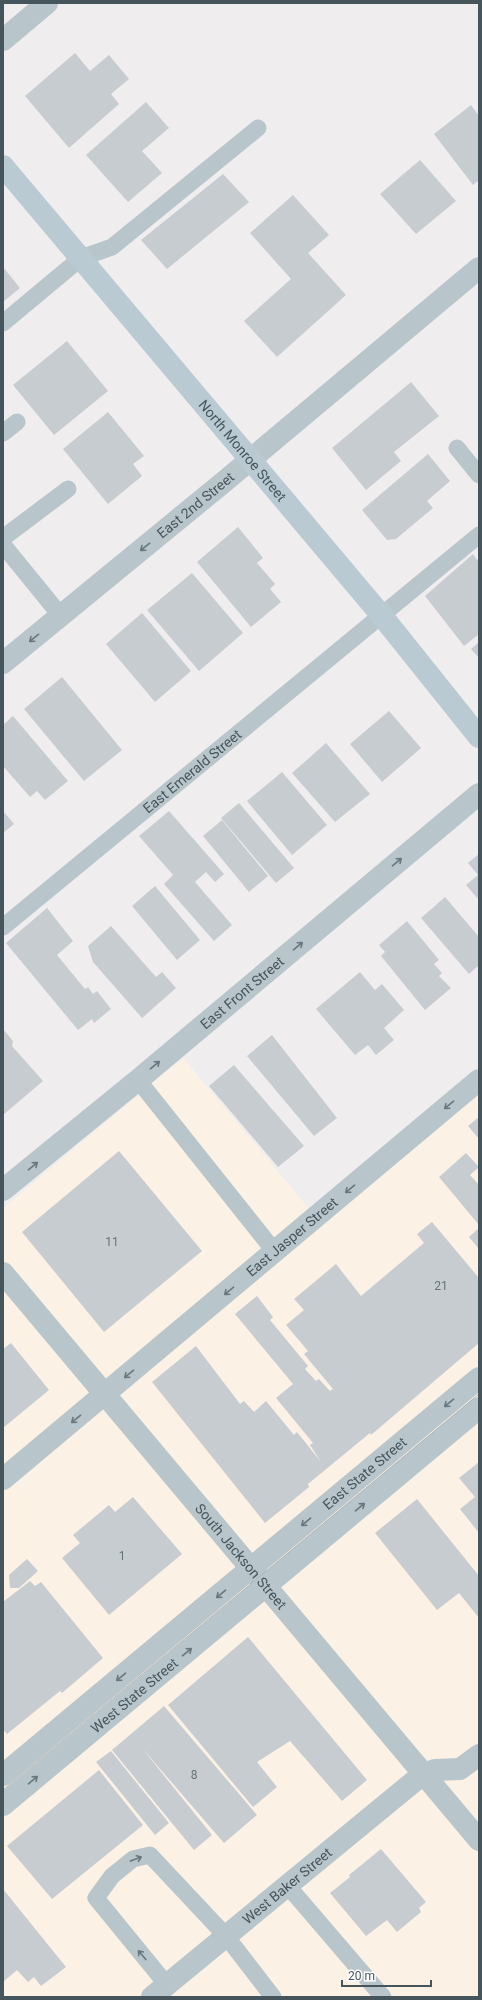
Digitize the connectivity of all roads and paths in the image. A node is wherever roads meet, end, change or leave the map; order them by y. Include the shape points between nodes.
1 (47, 3) edge
2 (3, 40) edge
3 (258, 128) dead end
4 (3, 166) edge
5 (81, 258) junction
6 (479, 268) edge
7 (3, 323) edge
8 (17, 422) dead end
9 (3, 433) edge
10 (457, 448) dead end
11 (251, 459) junction
12 (479, 475) edge
13 (68, 488) dead end
14 (479, 534) edge
15 (3, 538) edge
16 (3, 545) edge
17 (61, 616) junction
18 (382, 616) junction
19 (3, 663) edge
20 (479, 737) edge
21 (479, 794) edge
22 (3, 927) edge
23 (138, 1080) junction
24 (479, 1080) edge
25 (3, 1190) edge
26 (275, 1252) junction
27 (3, 1273) edge
28 (479, 1378) edge
29 (106, 1394) junction
30 (479, 1408) edge
31 (3, 1479) edge
32 (251, 1569) junction
33 (266, 1586) junction
34 (479, 1755) edge
35 (423, 1774) junction
36 (3, 1775) edge
37 (3, 1805) edge
38 (479, 1840) edge
39 (287, 1885) junction
40 (226, 1936) junction
41 (159, 1991) edge
42 (273, 1997) edge
43 (383, 1997) edge

1 - 2 street
3 - 5 lane via 112,247
4 - 5 main road, North Monroe Street
5 - 7 lane
5 - 11 main road, North Monroe Street
6 - 11 street, East 2nd Street
8 - 9 lane
10 - 12 lane
11 -> 17 street, East 2nd Street
11 - 18 main road, North Monroe Street
13 - 15 lane
14 - 18 lane, East Emerald Street
16 - 17 lane
17 -> 19 street, East 2nd Street
18 - 20 main road, North Monroe Street
18 - 22 lane, East Emerald Street
23 -> 21 street, East Front Street
25 -> 23 street, East Front Street
23 - 26 lane
24 -> 26 street, East Jasper Street
26 -> 29 street, East Jasper Street
27 - 29 street, South Jackson Street
28 -> 32 street, East State Street
29 -> 31 street, East Jasper Street
29 - 32 street, South Jackson Street
33 -> 30 street, East State Street
32 - 33 street, South Jackson Street
32 -> 36 street, West State Street
33 - 35 street, South Jackson Street
37 -> 33 street, West State Street
34 - 35 street via 460,1769 435,1770
35 - 38 street, South Jackson Street
35 - 39 street, West Baker Street
39 - 40 street, West Baker Street
39 - 43 lane
40 - 41 street, West Baker Street
41 -> 40 lane via 96,1898 112,1876 133,1859 150,1855
40 - 42 lane

